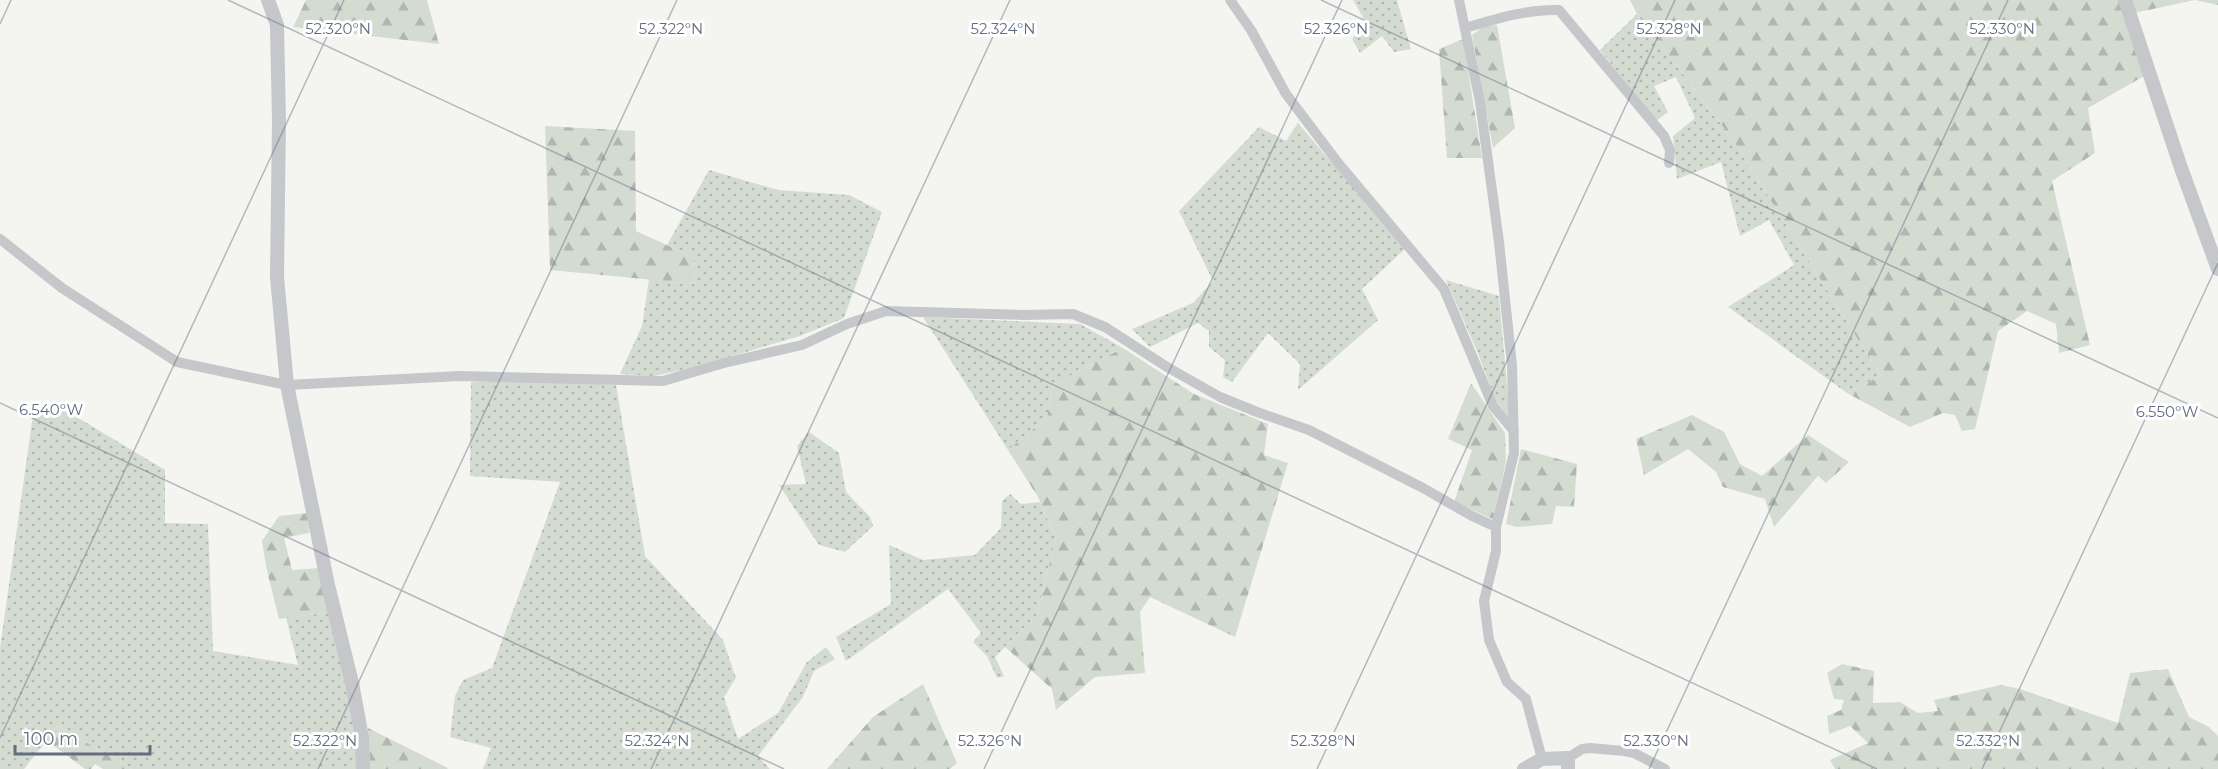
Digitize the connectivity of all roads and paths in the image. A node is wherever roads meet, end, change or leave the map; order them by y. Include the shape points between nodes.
1 (268, 0) edge
2 (1230, 0) edge
3 (1459, 0) edge
4 (2125, 0) edge
5 (1465, 28) junction
6 (1669, 163) dead end
7 (0, 239) edge
8 (2218, 269) edge
9 (287, 385) junction
10 (1514, 431) junction
11 (1496, 527) junction
12 (1542, 759) junction
13 (1568, 764) edge
14 (363, 769) edge
15 (1524, 769) edge
16 (1665, 769) edge

1 - 9 street via 277,25 277,277
2 - 10 street via 1286,94 1444,289 1493,406
3 - 5 street
4 - 8 street
5 - 6 street via 1541,9 1559,10 1664,136 1670,150
5 - 10 street via 1480,102 1499,242 1512,365
7 - 9 street via 62,288 177,362
9 - 11 street via 460,376 663,381 802,345 886,311 1073,314 1105,327 1220,397 1309,430
9 - 14 street via 352,683 362,737
10 - 11 street via 1514,453
11 - 12 street via 1496,551 1484,601 1489,640 1507,682 1526,699
12 - 13 street
12 - 15 street
13 - 16 street via 1582,749 1590,748 1634,753

